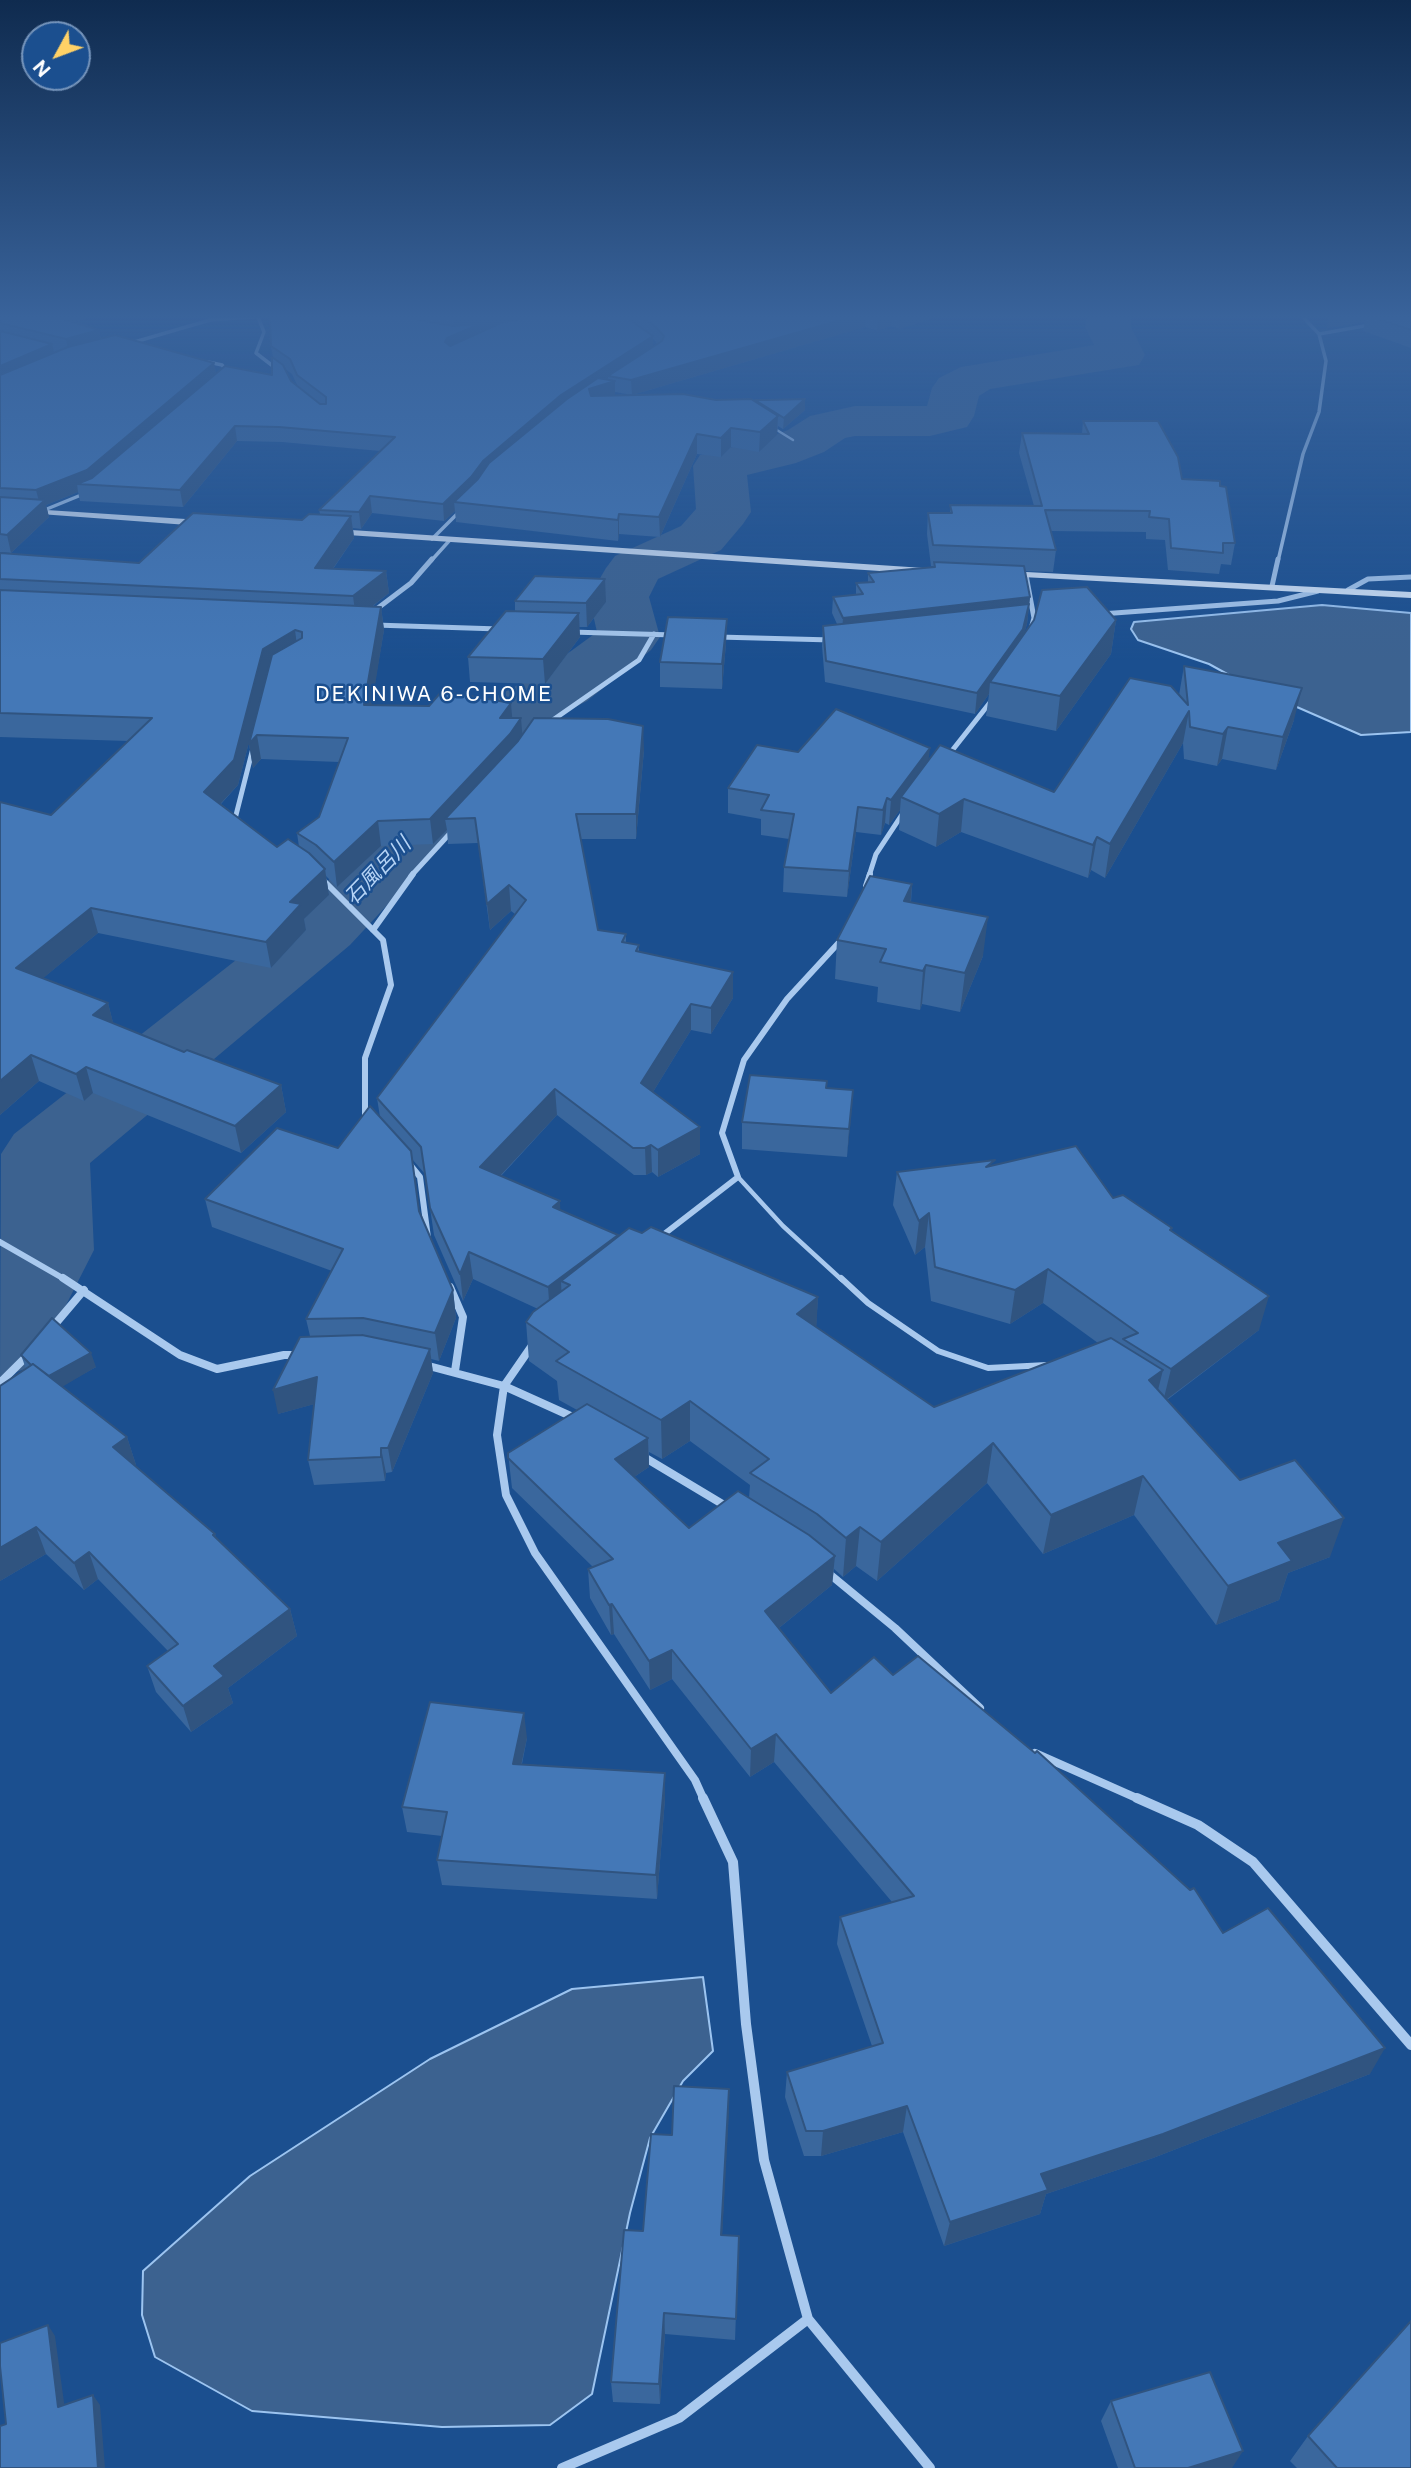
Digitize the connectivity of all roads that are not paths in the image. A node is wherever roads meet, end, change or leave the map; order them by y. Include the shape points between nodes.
1 (779, 431) edge
2 (1312, 431) edge
3 (793, 440) dead end
4 (93, 491) edge
5 (468, 505) edge
6 (0, 509) edge
7 (42, 512) junction
8 (209, 523) edge
9 (320, 531) edge
10 (432, 539) junction
11 (449, 541) junction
12 (935, 571) edge
13 (1000, 574) edge
14 (1026, 575) junction
15 (1411, 577) edge
16 (1272, 586) junction
17 (1325, 589) junction
18 (1348, 590) junction
19 (1411, 595) edge
20 (1088, 615) edge
21 (368, 616) edge
22 (1034, 618) junction
23 (1048, 618) edge
24 (1021, 620) edge
25 (371, 625) edge
26 (505, 629) edge
27 (558, 631) edge
28 (654, 634) junction
29 (680, 635) edge
30 (706, 636) edge
31 (837, 640) edge
32 (1028, 640) edge
33 (999, 690) edge
34 (547, 724) edge
35 (255, 740) edge
36 (945, 759) edge
37 (905, 810) edge
38 (461, 821) edge
39 (246, 826) edge
40 (319, 876) edge
41 (865, 890) edge
42 (373, 930) junction
43 (846, 934) edge
44 (374, 1125) edge
45 (402, 1156) edge
46 (738, 1177) junction
47 (0, 1242) edge
48 (653, 1243) edge
49 (433, 1248) edge
50 (448, 1282) edge
51 (84, 1290) junction
52 (540, 1335) edge
53 (40, 1341) edge
54 (31, 1352) edge
55 (312, 1355) edge
56 (418, 1363) edge
57 (1052, 1365) edge
58 (456, 1371) junction
59 (0, 1383) edge
60 (504, 1386) junction
61 (579, 1420) edge
62 (634, 1451) edge
63 (734, 1511) edge
64 (821, 1568) edge
65 (992, 1719) edge
66 (1021, 1747) edge
67 (1411, 2045) edge
68 (808, 2319) junction
69 (562, 2468) edge
70 (930, 2468) edge

1 - 3 lane
2 - 16 street
4 - 7 street
5 - 10 street
6 - 7 street
7 - 8 street
9 - 10 street
10 - 11 street
11 - 12 street
11 - 21 street via 411,583
13 - 14 street
14 - 16 street
14 - 22 street
15 - 18 street via 1368,579
16 - 17 street
17 - 18 street
17 - 20 street via 1278,601
18 - 19 street
22 - 23 street
22 - 24 street
22 - 32 street
25 - 26 street
27 - 28 street
28 - 29 street
28 - 34 street via 639,660
30 - 31 street
33 - 36 street
35 - 39 street via 235,819
37 - 41 street via 876,854
38 - 42 street via 407,880
40 - 42 street
42 - 44 street via 383,940 391,985 365,1058 365,1115
43 - 46 street via 787,999 744,1060 722,1133
45 - 49 street via 421,1177
46 - 48 street
46 - 57 lane via 783,1226 868,1303 938,1351 988,1368
47 - 51 street
50 - 58 street via 463,1317
51 - 53 street
51 - 55 street via 180,1355 217,1369 284,1355
52 - 60 street
54 - 59 street
56 - 58 street
58 - 60 street
60 - 61 street
60 - 68 street via 497,1435 506,1495 535,1553 695,1780 733,1862 764,2160
62 - 63 street
64 - 65 street via 895,1628
66 - 67 street via 1198,1825 1252,1862
68 - 69 street via 679,2418
68 - 70 street

